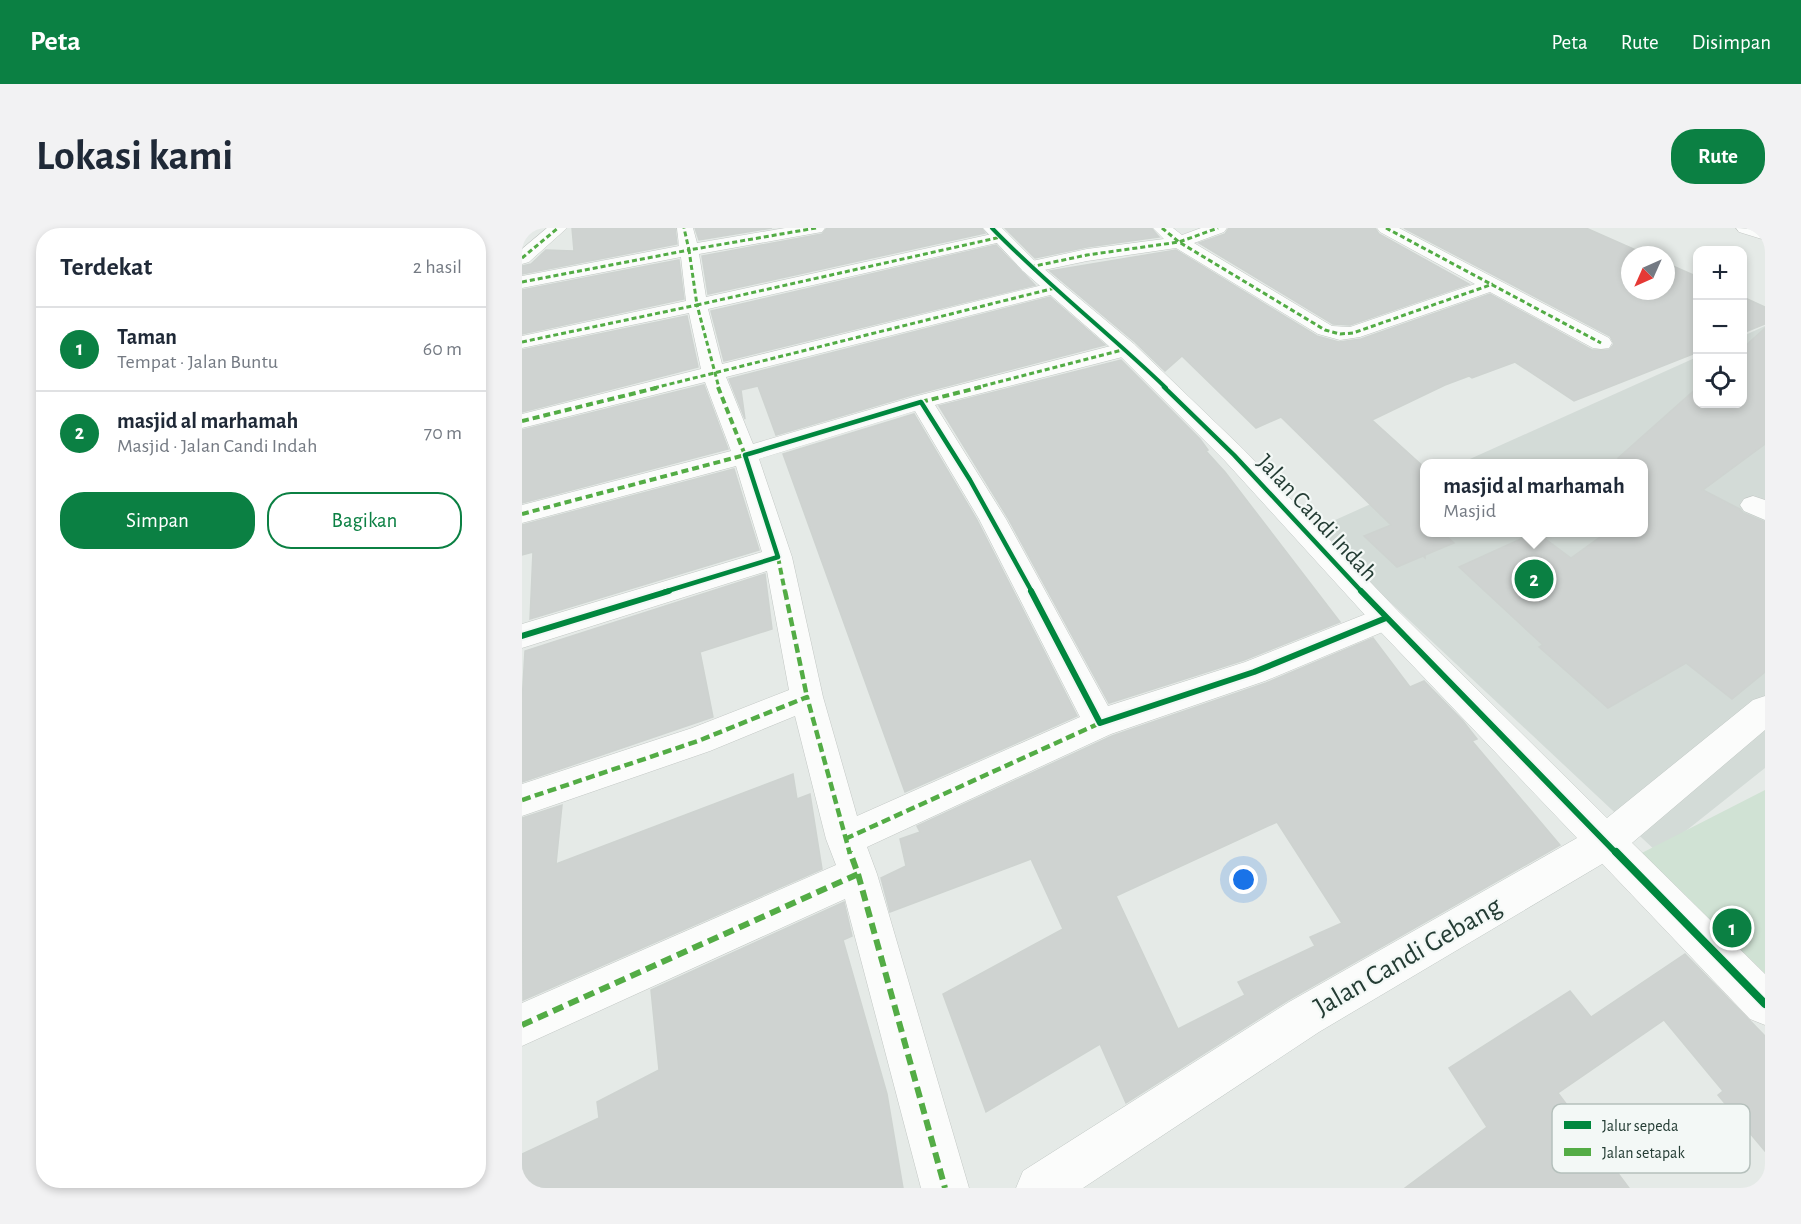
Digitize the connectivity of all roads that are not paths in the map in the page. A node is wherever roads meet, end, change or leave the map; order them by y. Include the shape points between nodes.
1 (558, 228) edge
2 (684, 228) edge
3 (816, 228) edge
4 (1162, 228) edge
5 (1218, 228) edge
6 (1386, 228) edge
7 (1745, 228) edge
8 (997, 232) edge
9 (1765, 235) edge
10 (1179, 242) junction
11 (689, 250) junction
12 (522, 258) edge
13 (1030, 267) junction
14 (522, 282) edge
15 (1493, 284) junction
16 (1055, 288) junction
17 (697, 305) junction
18 (522, 342) edge
19 (1601, 343) dead end
20 (1126, 349) junction
21 (714, 375) junction
22 (921, 402) junction
23 (522, 421) edge
24 (745, 455) junction
25 (522, 514) edge
26 (778, 557) junction
27 (1386, 618) junction
28 (522, 636) edge
29 (807, 697) junction
30 (1765, 710) edge
31 (1100, 723) junction
32 (522, 800) edge
33 (1605, 842) junction
34 (851, 857) junction
35 (1765, 1004) edge
36 (522, 1025) edge
37 (945, 1188) edge
38 (1040, 1188) edge

1 - 12 street
2 - 11 street
3 - 11 street
4 - 10 street
5 - 10 street
6 - 15 street
7 - 9 street
8 - 13 street, Jalan Candi Indah
8 - 17 street
10 - 13 street
10 - 15 street via 1324,330 1340,334 1353,333
11 - 14 street
11 - 17 street
13 - 16 street, Jalan Candi Indah
15 - 19 street
16 - 20 street, Jalan Candi Indah
16 - 21 street
17 - 18 street
17 - 21 street
20 - 22 street
20 - 27 street, Jalan Candi Indah via 1234,456
21 - 23 street
21 - 24 street
22 - 24 street
22 - 31 street via 1000,535
24 - 25 street
24 - 26 street
26 - 28 street
26 - 29 street
27 - 31 street via 1254,672
27 - 33 street, Jalan Candi Indah
29 - 32 street via 698,741
29 - 34 street
30 - 33 street, Jalan Candi Gebang
31 - 34 street
33 - 35 street, Jalan Candi Indah
33 - 38 street, Jalan Candi Gebang via 1304,1017
34 - 36 street
34 - 37 street

